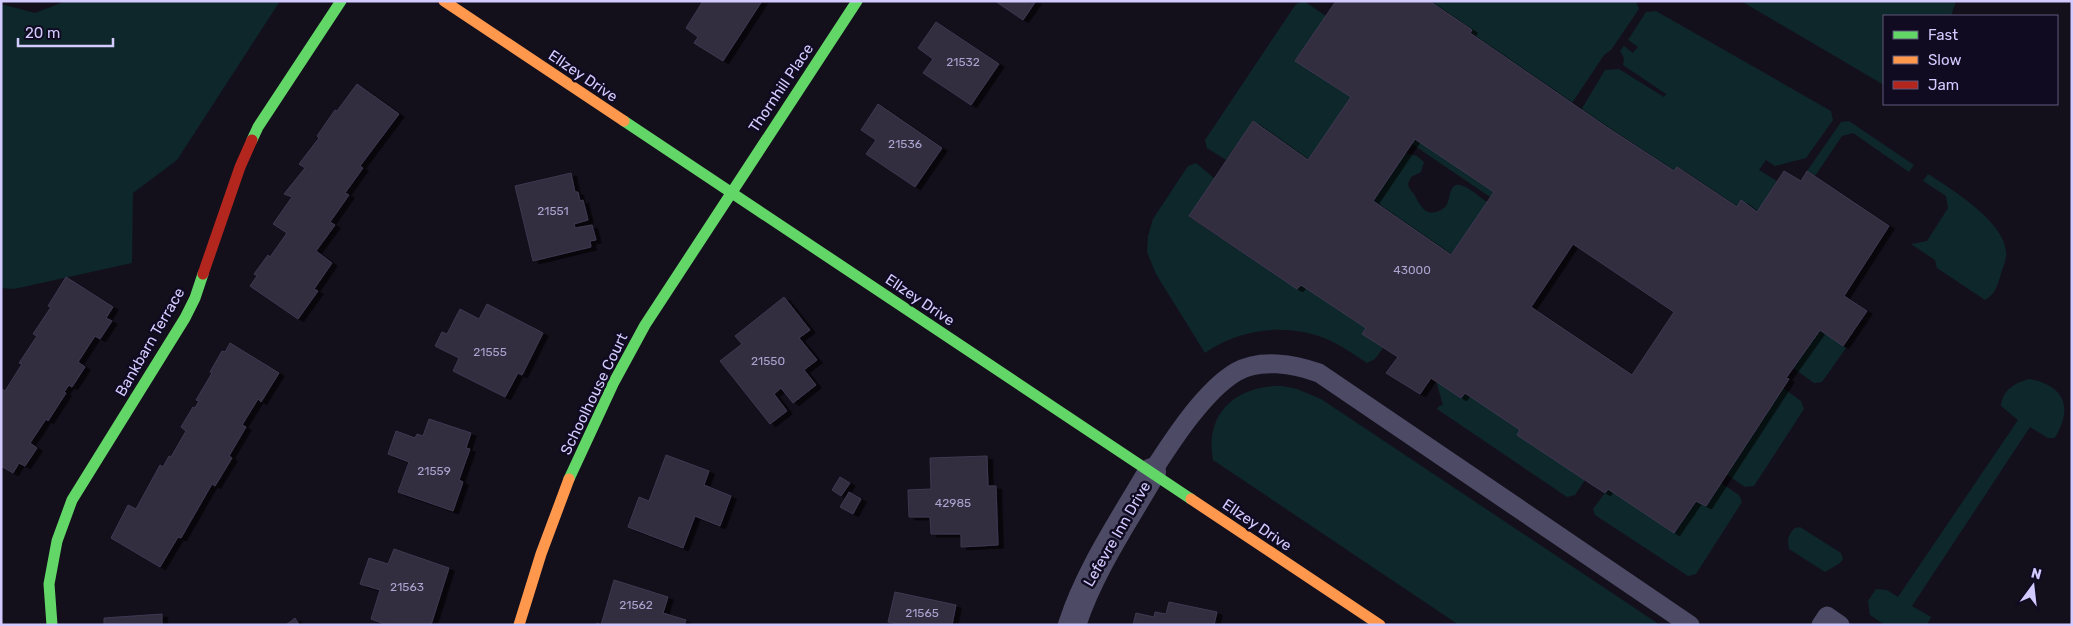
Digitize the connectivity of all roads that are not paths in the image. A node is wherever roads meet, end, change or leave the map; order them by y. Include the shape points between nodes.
1 (341, 1) edge
2 (444, 1) edge
3 (857, 1) edge
4 (730, 192) junction
5 (1152, 472) junction
6 (52, 625) edge
7 (520, 625) edge
8 (1072, 625) edge
9 (1380, 625) edge
10 (1690, 625) edge
11 (1821, 625) edge
12 (1840, 625) edge

1 - 6 street, Bankbarn Terrace via 258,127 240,167 195,298 72,500 56,541 49,584
2 - 4 street, Ellzey Drive
3 - 4 street, Thornhill Place
4 - 5 street, Ellzey Drive
4 - 7 street, Schoolhouse Court via 631,348 592,426 550,526
5 - 8 street, Lefevre Inn Drive via 1098,563
5 - 9 street, Ellzey Drive
5 - 10 lane via 1190,417 1236,371 1263,365 1297,365 1319,373
11 - 12 lane via 1827,616

